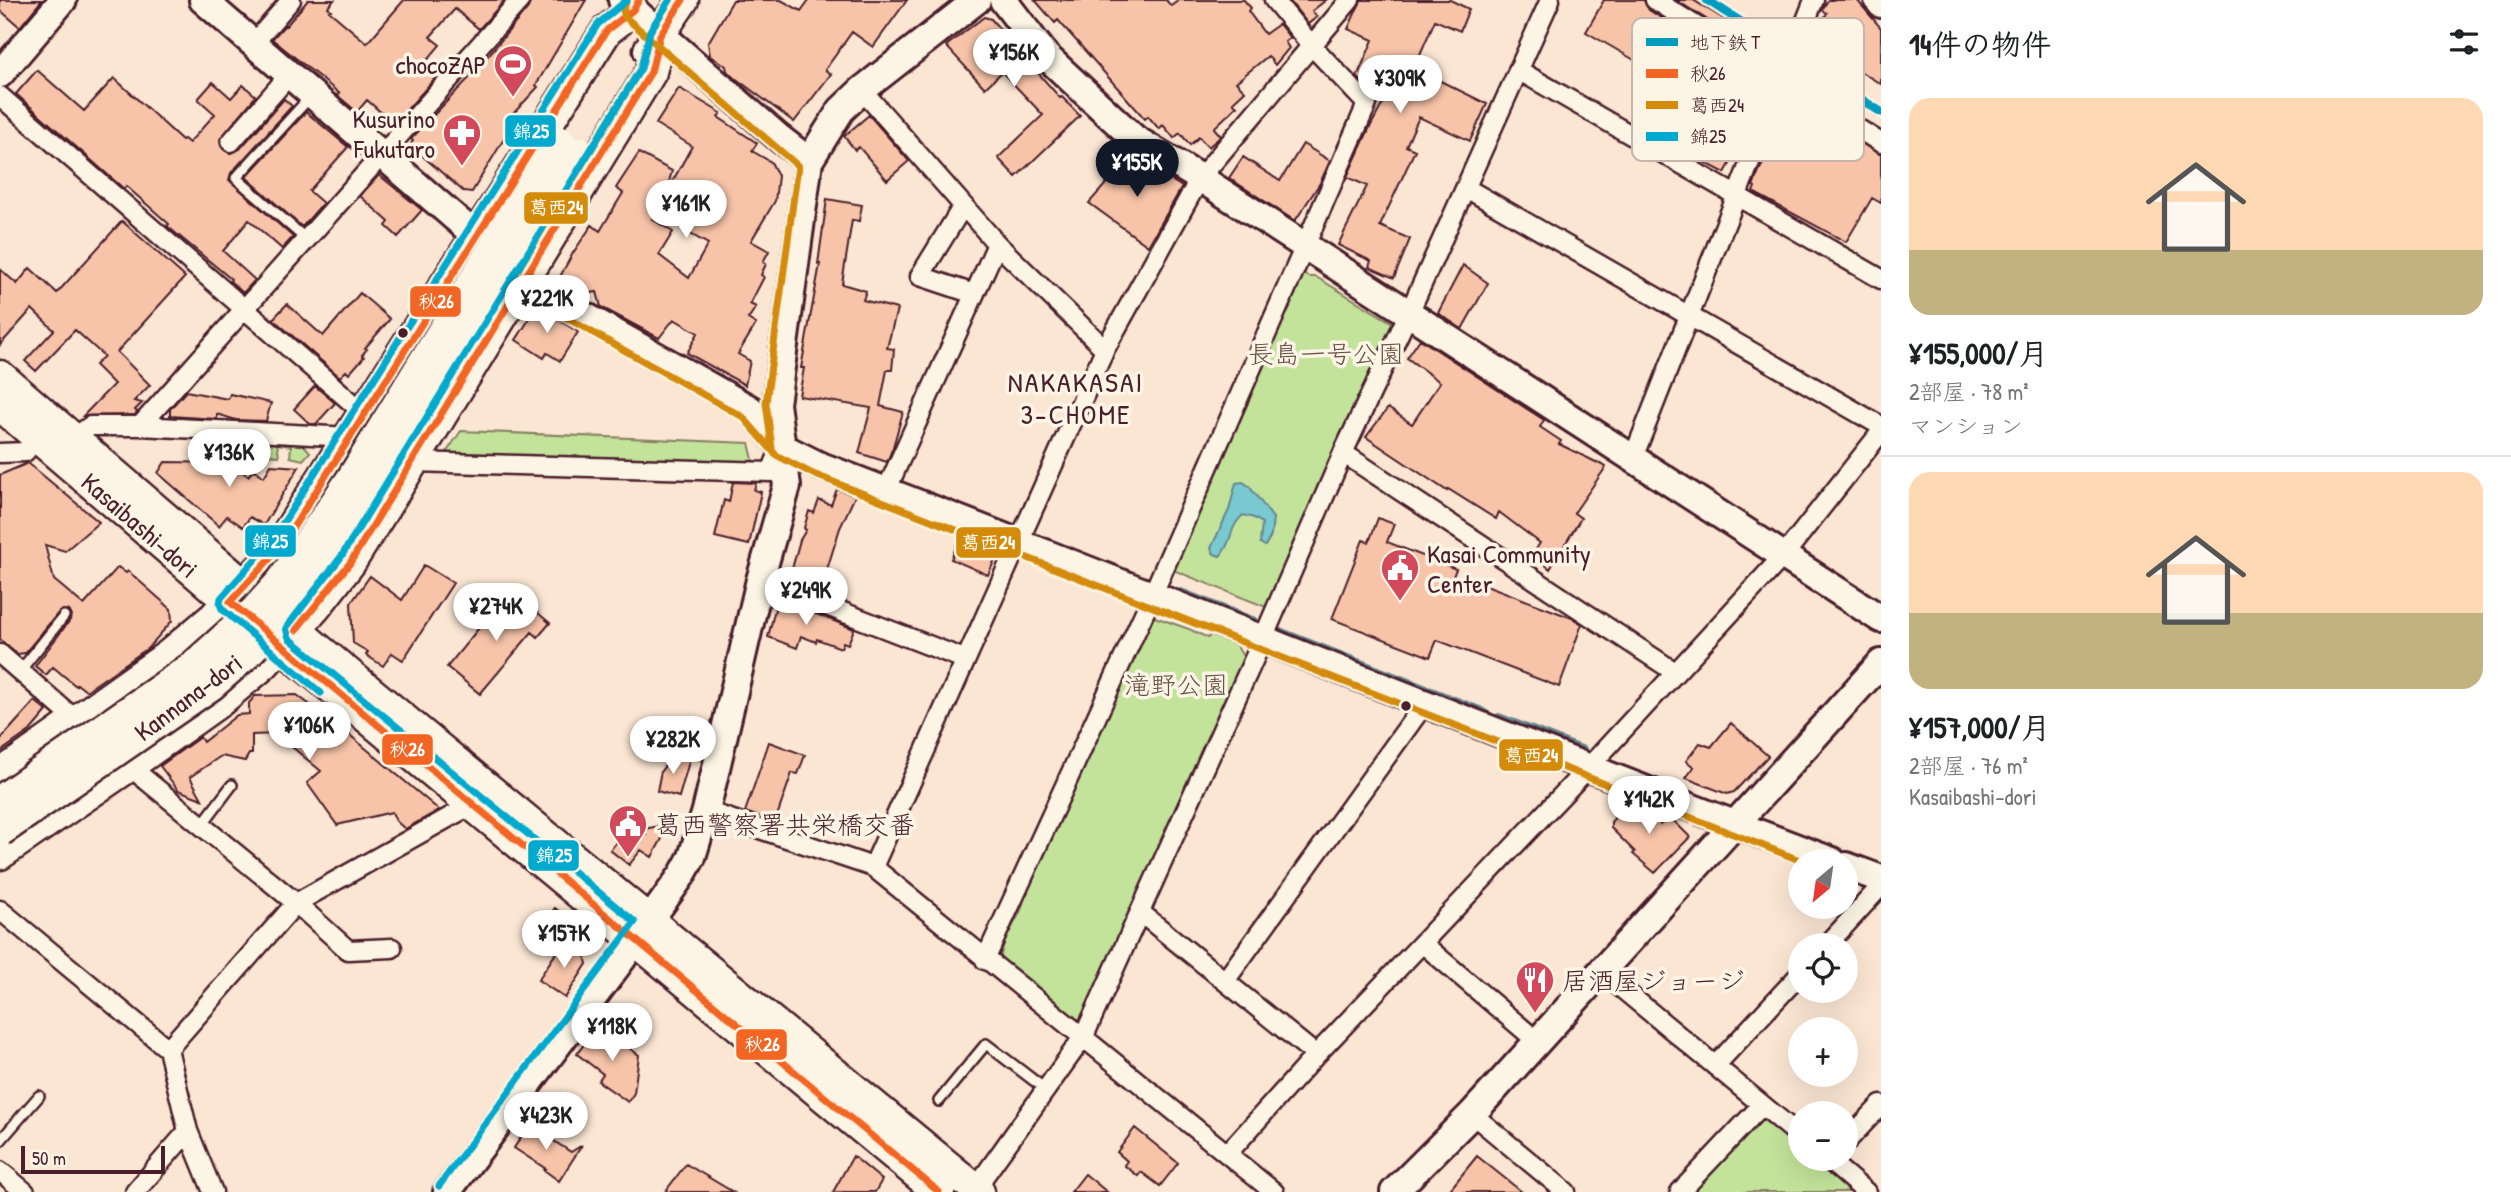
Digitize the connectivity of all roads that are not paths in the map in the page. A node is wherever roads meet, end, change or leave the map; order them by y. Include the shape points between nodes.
1 (63, 0) edge
2 (203, 0) edge
3 (291, 0) edge
4 (520, 0) edge
5 (683, 0) edge
6 (977, 0) edge
7 (1003, 0) edge
8 (1274, 0) edge
9 (1350, 0) edge
10 (1550, 0) edge
11 (1655, 0) edge
12 (1814, 0) edge
13 (631, 3) edge
14 (1683, 18) edge
15 (1807, 18) edge
16 (660, 34) junction
17 (254, 43) junction
18 (1312, 46) junction
19 (1518, 69) junction
20 (0, 74) edge
21 (290, 74) junction
22 (862, 90) junction
23 (313, 94) junction
24 (0, 96) edge
25 (1864, 132) edge
26 (1632, 136) edge
27 (231, 142) dead end
28 (1881, 143) edge
29 (570, 146) junction
30 (383, 154) junction
31 (809, 161) junction
32 (1675, 161) edge
33 (1750, 161) edge
34 (1200, 178) junction
35 (1466, 188) junction
36 (1736, 197) junction
37 (963, 206) junction
38 (476, 236) junction
39 (307, 240) junction
40 (997, 244) junction
41 (1304, 246) junction
42 (1881, 279) edge
43 (523, 281) junction
44 (974, 294) junction
45 (245, 310) junction
46 (1408, 315) junction
47 (1689, 316) junction
48 (1105, 349) junction
49 (0, 376) edge
50 (0, 405) edge
51 (357, 425) junction
52 (140, 426) junction
53 (1881, 426) edge
54 (0, 428) edge
55 (53, 432) junction
56 (1881, 432) edge
57 (782, 447) junction
58 (0, 453) edge
59 (1343, 453) junction
60 (1633, 458) junction
61 (412, 463) junction
62 (886, 491) junction
63 (1017, 544) junction
64 (1784, 555) junction
65 (760, 580) junction
66 (237, 594) junction
67 (1152, 596) junction
68 (64, 616) dead end
69 (1881, 619) edge
70 (289, 638) junction
71 (1262, 641) junction
72 (0, 654) edge
73 (964, 659) junction
74 (1881, 663) edge
75 (20, 671) junction
76 (1675, 672) junction
77 (1425, 703) junction
78 (77, 721) junction
79 (129, 766) junction
80 (1587, 769) junction
81 (0, 775) edge
82 (232, 785) dead end
83 (0, 802) edge
84 (473, 804) junction
85 (706, 811) junction
86 (201, 825) junction
87 (1736, 825) junction
88 (0, 831) edge
89 (1800, 849) edge
90 (0, 854) edge
91 (873, 867) junction
92 (1858, 870) edge
93 (1881, 879) edge
94 (1881, 886) edge
95 (296, 903) junction
96 (0, 910) edge
97 (1141, 913) junction
98 (643, 930) junction
99 (1838, 933) edge
100 (1422, 943) junction
101 (392, 948) dead end
102 (985, 960) junction
103 (1602, 972) junction
104 (1225, 981) junction
105 (1788, 987) edge
106 (1083, 1036) junction
107 (1538, 1042) junction
108 (168, 1049) junction
109 (1316, 1055) junction
110 (1715, 1066) junction
111 (1045, 1089) junction
112 (39, 1096) dead end
113 (939, 1101) dead end
114 (1762, 1105) junction
115 (1881, 1105) edge
116 (1472, 1114) junction
117 (1788, 1127) edge
118 (1858, 1129) edge
119 (188, 1131) junction
120 (0, 1141) edge
121 (1227, 1154) junction
122 (0, 1171) edge
123 (1842, 1171) edge
124 (977, 1190) edge
125 (24, 1192) edge
126 (135, 1192) edge
127 (213, 1192) edge
128 (446, 1192) edge
129 (939, 1192) edge
130 (1274, 1192) edge
131 (1394, 1192) edge
132 (1566, 1192) edge
133 (1680, 1192) edge
134 (1866, 1192) edge

1 - 20 street
2 - 17 street
3 - 17 street
4 - 30 street
5 - 16 main road, Kannana-dori
6 - 22 street
7 - 34 street via 1046,56 1135,138
8 - 18 street
9 - 18 street
10 - 19 street
11 - 14 street
12 - 15 street
13 - 16 street
13 - 29 main road, Kannana-dori
13 - 38 main road via 607,30
16 - 29 main road, Kannana-dori
16 - 31 street
16 - 43 main road via 651,72
17 - 21 street
18 - 34 street
18 - 41 street via 1367,104
19 - 26 street
19 - 35 street
21 - 23 street
21 - 27 street
22 - 31 street via 841,110
22 - 37 street
23 - 30 street
23 - 39 lane via 236,178
24 - 45 street
25 - 28 street
29 - 83 main road, Kannana-dori, bridge via 282,581 194,666
29 - 88 main road, Kannana-dori, bridge via 372,494 304,594 211,685
30 - 38 street
30 - 39 street
31 - 57 street via 776,404
32 - 36 street
33 - 36 street
34 - 41 street
34 - 48 street
35 - 46 street
35 - 47 street
36 - 42 street
36 - 47 street
37 - 40 street
37 - 44 street via 920,276
38 - 51 main road
39 - 45 street
40 - 44 street
40 - 48 street
41 - 46 street
41 - 67 street
43 - 57 street via 750,410
43 - 61 main road
44 - 62 street
45 - 51 street
45 - 52 street
46 - 59 street
46 - 60 street
47 - 53 street
47 - 60 street
48 - 63 street
49 - 55 main road, Kasaibashi-dori
50 - 55 main road, Kasaibashi-dori
51 - 52 street
51 - 66 main road via 275,553
52 - 55 street
54 - 55 street
55 - 58 street via 24,452
55 - 66 main road, Kasaibashi-dori
56 - 64 street
57 - 61 street via 771,472
57 - 62 street
57 - 65 street via 787,486
59 - 71 street
59 - 76 street
60 - 64 street
61 - 70 main road via 350,562
62 - 63 street
63 - 67 street
63 - 73 street
64 - 69 street
64 - 76 street
65 - 73 street
65 - 85 street
66 - 70 main road, Kasaibashi-dori
66 - 78 main road via 169,655
67 - 71 street
67 - 102 street
68 - 75 lane
70 - 79 main road via 220,701
70 - 84 main road, Kasaibashi-dori
70 - 98 main road, Kasaibashi-dori
71 - 77 street
71 - 97 street
72 - 75 street
73 - 91 street
74 - 87 street
75 - 78 street
76 - 80 street
77 - 80 street
77 - 104 street
78 - 81 main road
79 - 86 street
79 - 90 main road
80 - 87 street
80 - 100 street
82 - 86 lane
84 - 95 street
84 - 98 main road, Kasaibashi-dori
85 - 91 street
85 - 98 street via 692,857
86 - 95 street
87 - 89 street
87 - 103 street
91 - 102 street
92 - 93 street
94 - 99 street
95 - 101 street via 348,950
95 - 108 street
96 - 108 street
97 - 104 street
97 - 106 street
98 - 124 main road
98 - 128 street
98 - 129 main road
100 - 107 street
100 - 109 street
102 - 106 street
103 - 107 street
103 - 110 street
104 - 109 street
105 - 110 street
106 - 111 street
106 - 121 street
107 - 116 street
108 - 119 street
109 - 121 street
110 - 114 street
111 - 113 lane via 986,1044
111 - 124 street
112 - 120 lane
114 - 117 street
114 - 133 street
115 - 118 street
116 - 131 street
116 - 132 street
119 - 126 street
119 - 127 street
121 - 130 street
122 - 125 street
123 - 134 street

